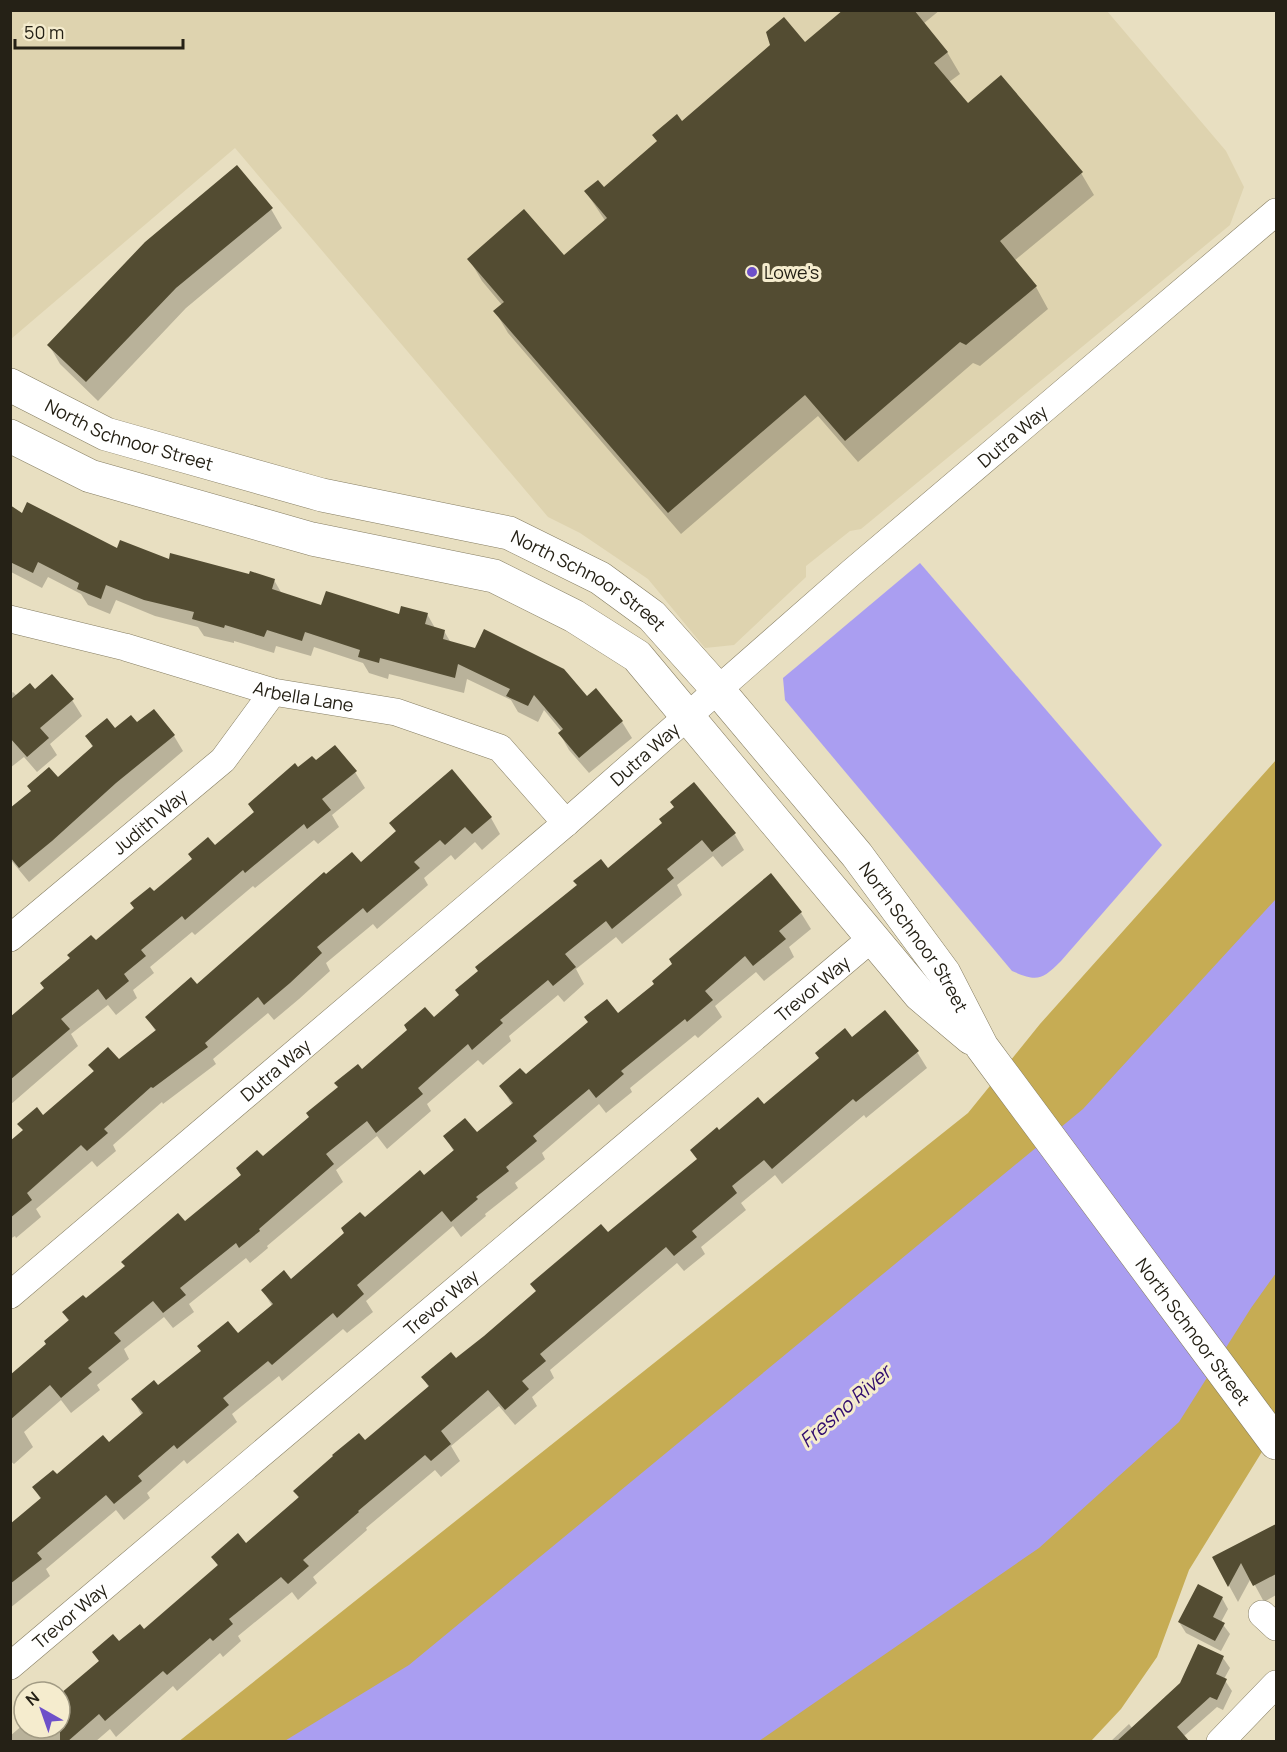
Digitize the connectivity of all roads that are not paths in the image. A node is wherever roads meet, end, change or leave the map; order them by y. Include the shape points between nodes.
1 (1276, 212) edge
2 (10, 385) edge
3 (10, 436) edge
4 (51, 457) junction
5 (201, 461) junction
6 (10, 619) edge
7 (719, 691) junction
8 (273, 692) junction
9 (688, 717) junction
10 (566, 824) junction
11 (10, 938) edge
12 (872, 938) junction
13 (982, 1047) junction
14 (10, 1295) edge
15 (1269, 1432) edge
16 (10, 1666) edge
17 (1276, 1684) edge
18 (1220, 1742) edge

1 - 7 street, Dutra Way via 852,572
2 - 5 street, North Schnoor Street via 106,434
3 - 4 street, North Schnoor Street
4 - 5 street via 82,449 166,478
4 - 9 street, North Schnoor Street via 90,476 300,536 494,576 574,616 637,656
5 - 7 street, North Schnoor Street via 322,495 509,533 600,578 652,616
6 - 8 street, Arbella Lane via 125,647
7 - 9 street, Dutra Way
7 - 13 street, North Schnoor Street via 864,864 944,973
8 - 10 street, Arbella Lane via 396,711 500,748
8 - 11 street, Judith Way via 223,760
9 - 10 street, Dutra Way
9 - 12 street, North Schnoor Street
10 - 14 street, Dutra Way
12 - 13 street, North Schnoor Street via 920,995
12 - 16 street, Trevor Way
13 - 15 street, North Schnoor Street
17 - 18 street

